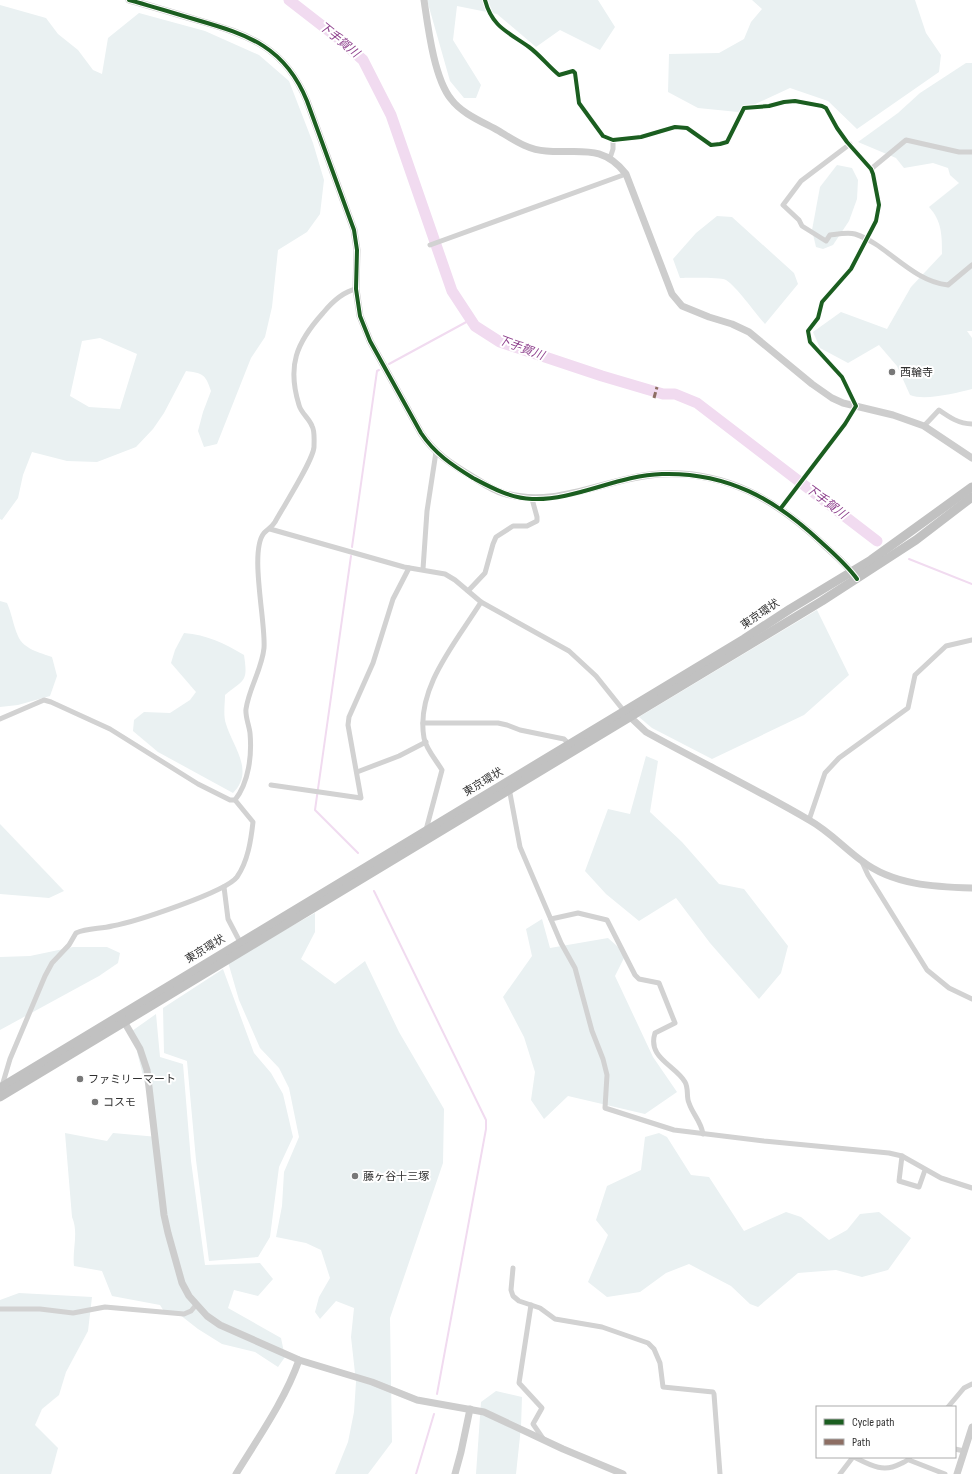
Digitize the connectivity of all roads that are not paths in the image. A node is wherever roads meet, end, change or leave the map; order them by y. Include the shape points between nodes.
1 (129, 0) edge
2 (424, 0) edge
3 (485, 0) edge
4 (613, 140) junction
5 (850, 144) junction
6 (972, 152) edge
7 (610, 158) junction
8 (871, 168) junction
9 (626, 174) junction
10 (868, 240) junction
11 (430, 245) dead end
12 (972, 265) edge
13 (356, 289) junction
14 (856, 406) junction
15 (972, 424) edge
16 (924, 426) junction
17 (436, 452) junction
18 (972, 458) edge
19 (972, 487) edge
20 (972, 497) edge
21 (532, 499) junction
22 (781, 508) junction
23 (270, 529) junction
24 (409, 568) junction
25 (423, 569) junction
26 (854, 576) junction
27 (468, 591) junction
28 (481, 602) junction
29 (972, 640) edge
30 (627, 714) junction
31 (0, 719) edge
32 (423, 723) junction
33 (426, 742) junction
34 (569, 744) junction
35 (356, 772) junction
36 (271, 785) dead end
37 (508, 785) junction
38 (235, 800) junction
39 (809, 820) junction
40 (426, 830) junction
41 (862, 862) junction
42 (224, 887) junction
43 (972, 888) edge
44 (551, 919) junction
45 (240, 942) junction
46 (972, 999) edge
47 (122, 1018) junction
48 (1, 1091) edge
49 (703, 1134) junction
50 (902, 1156) junction
51 (925, 1170) junction
52 (972, 1188) edge
53 (513, 1268) dead end
54 (196, 1305) junction
55 (530, 1305) junction
56 (0, 1310) edge
57 (299, 1360) junction
58 (972, 1384) edge
59 (949, 1406) edge
60 (470, 1409) junction
61 (972, 1427) edge
62 (544, 1440) junction
63 (956, 1449) edge
64 (964, 1451) junction
65 (852, 1458) edge
66 (856, 1458) edge
67 (909, 1459) edge
68 (236, 1474) edge
69 (455, 1474) edge
70 (623, 1474) edge
71 (720, 1474) edge
72 (840, 1474) edge
73 (945, 1474) edge
74 (957, 1474) edge

1 - 13 street via 249,37 271,50 291,71 307,101 354,230 357,250
2 - 7 street via 430,39 442,82 451,99 462,110 536,150 588,151
3 - 4 street via 488,11 498,26 529,47 559,75 573,71 575,73 579,103 603,136
4 - 5 street via 641,137 675,127 687,128 711,145 720,144 727,142 744,108 795,101 818,104 826,108
4 - 7 street
5 - 8 street
5 - 10 street via 801,181 783,206 802,226 826,241 830,235 854,233
6 - 8 street via 959,152 906,140
7 - 9 street
8 - 10 street via 879,205
9 - 11 street
9 - 14 street via 661,269 672,294 682,306 749,332 832,398
10 - 12 street via 894,259 937,284 948,285
10 - 14 street via 851,270 822,302 818,318 808,331 810,342 842,377
13 - 17 street via 360,316 367,334 413,420
13 - 23 street via 344,293 331,304 299,346 294,370 296,391 299,407 312,426 314,449
14 - 16 street
14 - 22 street
15 - 16 street via 953,419 939,410
16 - 18 street
17 - 21 street via 453,466 501,493
17 - 25 street via 427,511
19 - 26 highway, 東京環状
20 - 26 highway, 東京環状 via 916,540
21 - 22 street via 558,497 629,478 673,474 733,484
21 - 27 street via 538,517 537,522 527,526 513,526 496,537 485,573
22 - 26 street via 799,521
23 - 24 street
23 - 38 street via 264,533 257,557 264,648 260,669 246,710 251,743 247,774 244,786
24 - 25 street
24 - 35 street via 393,599 373,663 349,717 348,725
25 - 27 street via 445,574
26 - 30 highway, 東京環状
27 - 28 street
28 - 30 street via 569,651 596,676
28 - 32 street via 436,673
29 - 39 street via 946,646 936,653 915,675 908,708 839,758 825,774
30 - 34 highway, 東京環状
30 - 37 highway, 東京環状
30 - 39 street via 646,732
31 - 38 street via 44,700 110,729 198,784
32 - 33 street
32 - 34 street via 498,723 564,739
33 - 35 street via 399,756
33 - 40 street via 442,770
34 - 37 highway, 東京環状
35 - 36 street via 361,798
37 - 40 highway, 東京環状
37 - 44 street via 520,847
37 - 47 highway, 東京環状
38 - 42 street via 254,822 242,869 233,881
39 - 41 street
40 - 45 highway, 東京環状
41 - 43 street via 901,880 930,887
41 - 46 street via 918,959 949,988
42 - 45 street via 228,919
42 - 48 street via 166,911 76,933 45,976 10,1059
44 - 49 street via 575,968 592,1031 603,1059 607,1075 605,1108 661,1126
44 - 49 street via 578,913 607,920 635,975 639,979 659,983 676,1023 655,1033 657,1055 686,1084 688,1102 701,1124
45 - 47 highway, 東京環状
47 - 48 highway, 東京環状
47 - 54 street via 145,1061 152,1098 164,1215 182,1283
49 - 50 street
50 - 51 street
50 - 51 street via 899,1181 920,1187
51 - 52 street
53 - 55 street via 513,1296
54 - 56 street via 191,1312 184,1314 105,1307 74,1313
54 - 57 street via 220,1326
55 - 62 street via 519,1383 542,1408 533,1424
55 - 71 street via 540,1308 555,1319 602,1327 648,1343 654,1349 660,1363 663,1387 711,1391 714,1394
57 - 60 street via 372,1382 406,1396
57 - 68 street via 295,1372
58 - 59 street via 964,1388
60 - 62 street via 491,1415
60 - 69 street
61 - 64 street
62 - 70 street
63 - 64 street
64 - 74 street
65 - 72 street
66 - 67 street via 883,1469 893,1468
67 - 73 street

